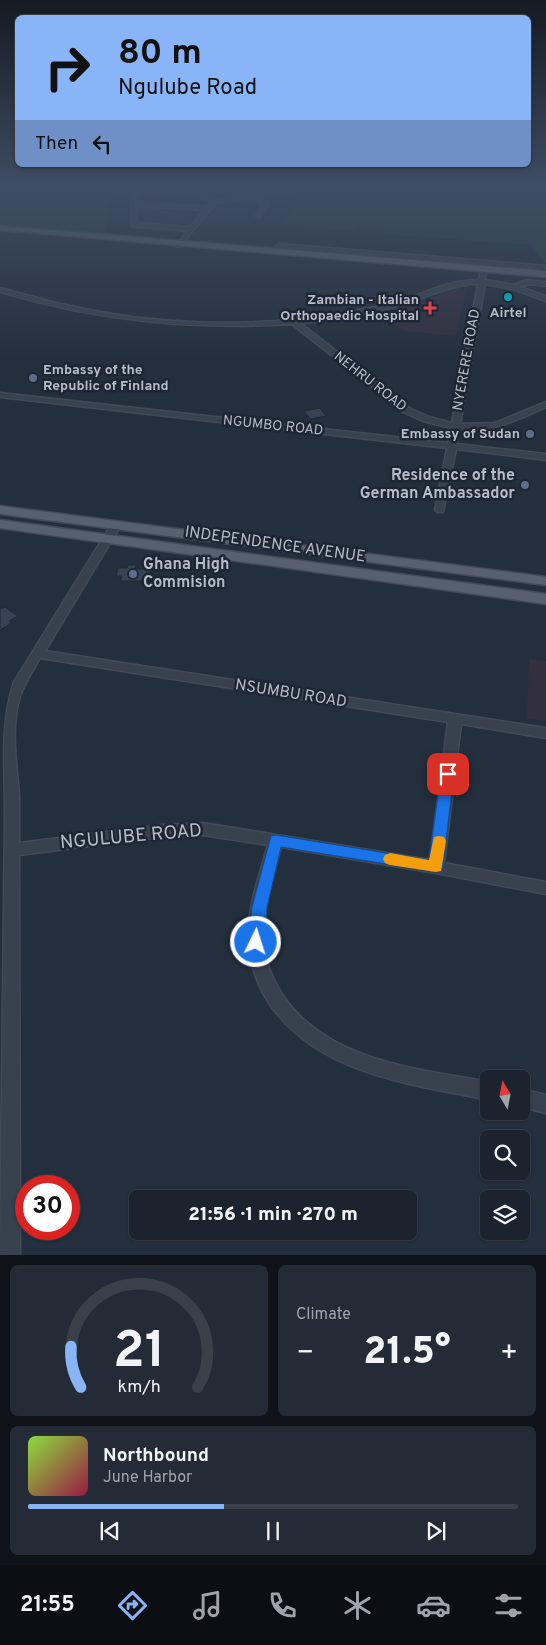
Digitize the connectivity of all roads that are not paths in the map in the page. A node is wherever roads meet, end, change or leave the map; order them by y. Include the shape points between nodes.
1 (187, 245) edge
2 (188, 245) edge
3 (273, 251) junction
4 (546, 268) edge
5 (484, 269) junction
6 (545, 280) edge
7 (481, 283) junction
8 (516, 287) junction
9 (0, 290) edge
10 (546, 299) edge
11 (294, 322) junction
12 (0, 395) edge
13 (546, 404) edge
14 (455, 425) junction
15 (451, 447) junction
16 (546, 457) edge
17 (0, 510) edge
18 (440, 510) dead end
19 (0, 524) edge
20 (116, 525) junction
21 (106, 539) junction
22 (426, 566) junction
23 (546, 581) edge
24 (421, 583) junction
25 (546, 599) edge
26 (37, 654) junction
27 (455, 719) junction
28 (546, 733) edge
29 (276, 840) junction
30 (12, 850) junction
31 (436, 866) junction
32 (546, 888) edge
33 (480, 1089) edge
34 (530, 1100) edge
35 (546, 1104) edge
36 (10, 1255) edge

1 - 5 main road
2 - 3 main road
3 - 4 street via 279,246
3 - 5 main road
5 - 6 main road
5 - 7 street, NYERERE ROAD
6 - 8 street
7 - 8 street
7 - 11 street via 460,283 376,309
7 - 14 street, NYERERE ROAD
8 - 10 street
9 - 11 street via 43,304 108,316 199,324
11 - 14 street, NEHRU ROAD via 406,410 425,419
12 - 15 street, NGUMBO ROAD
13 - 14 street, NEHRU ROAD via 493,426
14 - 15 street, NYERERE ROAD
15 - 16 street, NGUMBO ROAD
15 - 18 street, NYERERE ROAD
17 - 20 main road, INDEPENDENCE AVENUE
19 - 21 main road, INDEPENDENCE AVENUE
20 - 21 street
20 - 22 main road, INDEPENDENCE AVENUE
21 - 24 main road, INDEPENDENCE AVENUE
21 - 26 street
22 - 23 main road, INDEPENDENCE AVENUE
22 - 24 main road
24 - 25 main road, INDEPENDENCE AVENUE
26 - 27 street, NSUMBU ROAD
26 - 30 street via 14,693 10,712
27 - 28 street, NSUMBU ROAD
27 - 31 street
29 - 30 street, NGULUBE ROAD via 181,829
29 - 31 street, NGULUBE ROAD
29 - 33 street via 260,907 256,942 259,962 278,1005 312,1039 346,1056 386,1069
30 - 36 street
31 - 32 street, NGULUBE ROAD
34 - 35 street

